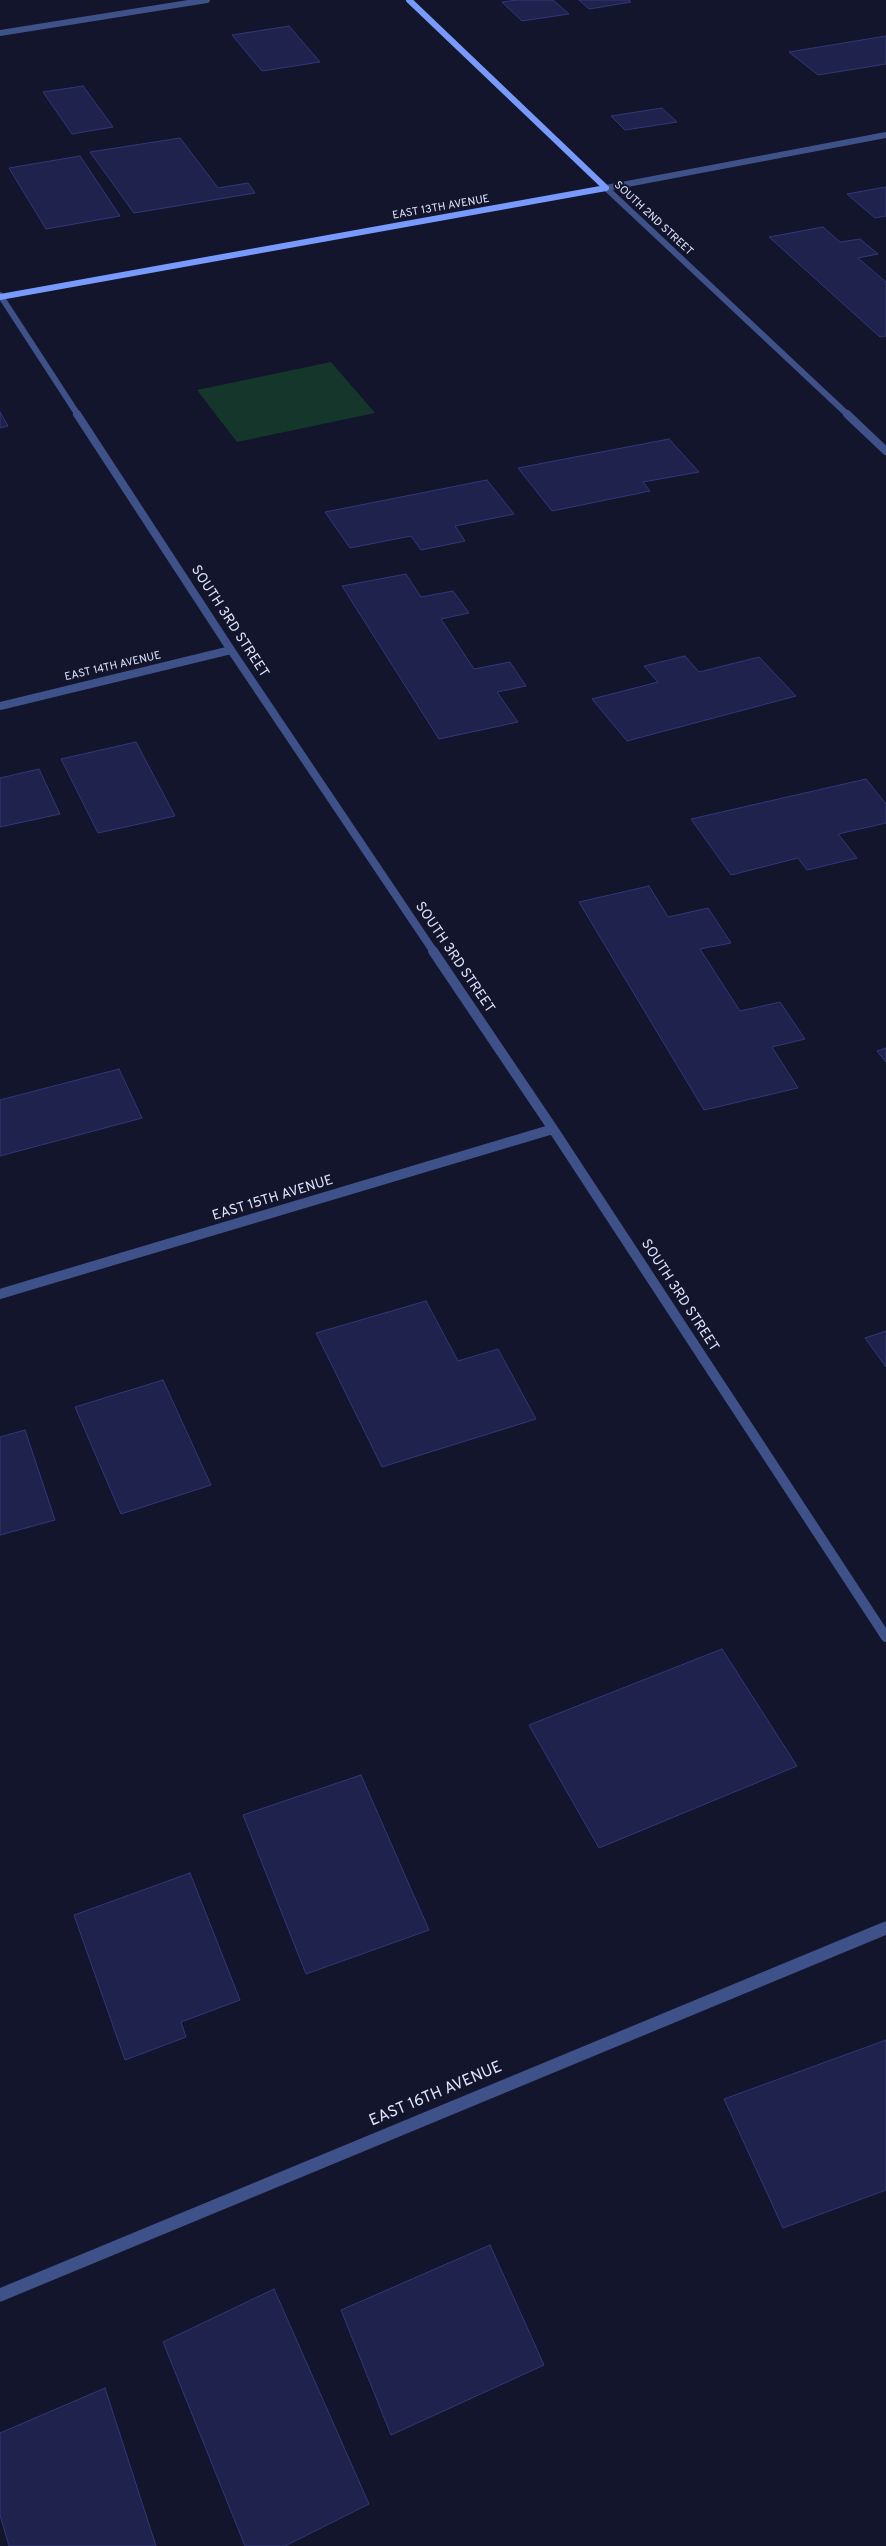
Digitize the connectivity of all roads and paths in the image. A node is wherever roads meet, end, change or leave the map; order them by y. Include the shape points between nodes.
1 (207, 0) edge
2 (409, 0) edge
3 (0, 33) edge
4 (886, 136) edge
5 (606, 188) junction
6 (0, 297) edge
7 (886, 451) edge
8 (231, 650) junction
9 (0, 706) edge
10 (553, 1129) junction
11 (0, 1294) edge
12 (886, 1637) edge
13 (886, 1928) edge
14 (0, 2295) edge

1 - 3 street
2 - 5 street, SOUTH 2ND STREET
4 - 5 street, EAST 13TH AVENUE
5 - 6 street, EAST 13TH AVENUE
5 - 7 street, SOUTH 2ND STREET
6 - 8 street, SOUTH 3RD STREET
8 - 9 street, EAST 14TH AVENUE
8 - 10 street, SOUTH 3RD STREET
10 - 11 street, EAST 15TH AVENUE
10 - 12 street, SOUTH 3RD STREET
13 - 14 street, EAST 16TH AVENUE

